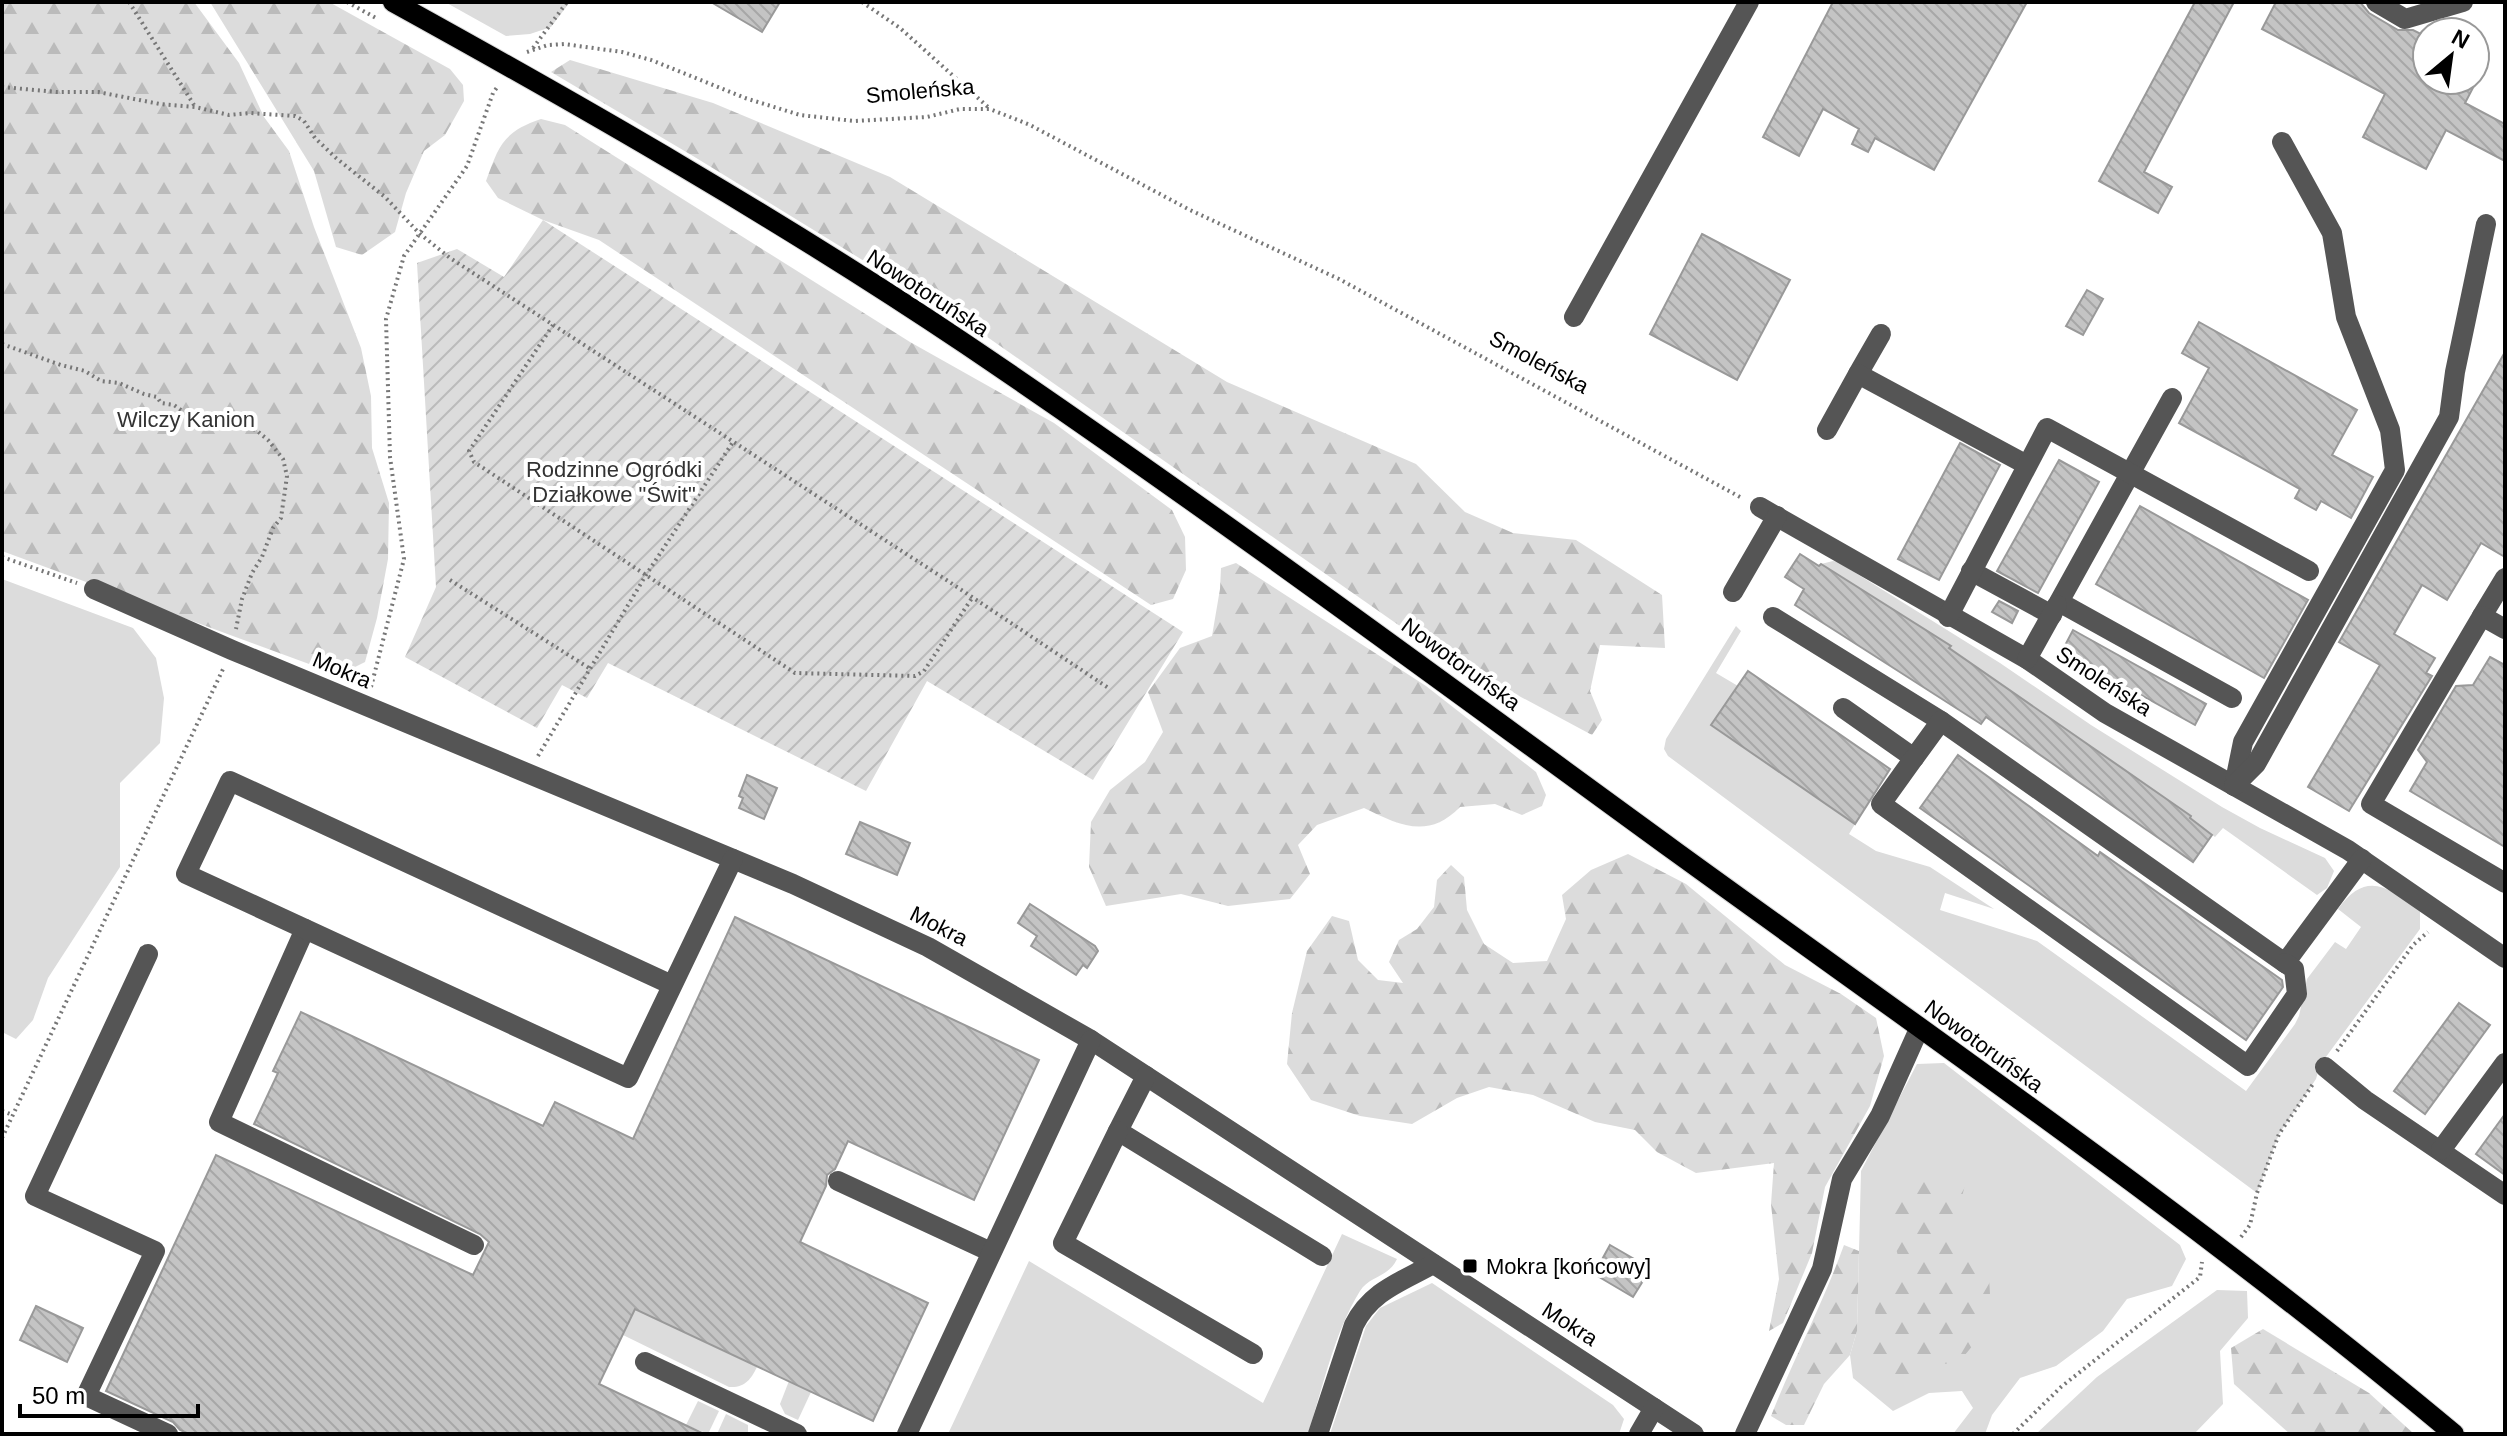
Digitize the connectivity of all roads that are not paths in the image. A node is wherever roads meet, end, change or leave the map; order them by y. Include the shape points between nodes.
1 (393, 2) edge
2 (1749, 2) edge
3 (2376, 2) edge
4 (2463, 2) edge
5 (2282, 142) dead end
6 (2486, 224) dead end
7 (1574, 317) dead end
8 (1881, 334) dead end
9 (1858, 374) junction
10 (2172, 398) dead end
11 (1827, 430) dead end
12 (2027, 465) junction
13 (2130, 473) junction
14 (1971, 571) junction
15 (2309, 571) dead end
16 (2505, 578) edge
17 (94, 589) road end
18 (1733, 592) dead end
19 (2056, 608) junction
20 (2482, 616) junction
21 (1773, 617) dead end
22 (1948, 617) junction
23 (2505, 629) edge
24 (2027, 659) junction
25 (2232, 698) dead end
26 (1843, 708) dead end
27 (1941, 721) junction
28 (1914, 758) junction
29 (2234, 786) junction
30 (733, 859) junction
31 (2362, 859) junction
32 (2505, 883) edge
33 (305, 929) junction
34 (148, 954) dead end
35 (2505, 958) edge
36 (2285, 963) junction
37 (672, 985) junction
38 (1919, 1029) junction
39 (1091, 1040) junction
40 (2505, 1063) edge
41 (2325, 1067) dead end
42 (1146, 1076) junction
43 (1118, 1131) junction
44 (2441, 1150) junction
45 (838, 1181) dead end
46 (2505, 1195) edge
47 (474, 1245) dead end
48 (991, 1252) junction
49 (1322, 1256) dead end
50 (1433, 1264) junction
51 (1253, 1354) dead end
52 (645, 1362) dead end
53 (1654, 1408) junction
54 (168, 1434) edge
55 (797, 1434) edge
56 (907, 1434) edge
57 (1318, 1434) edge
58 (1639, 1434) edge
59 (1694, 1434) edge
60 (1745, 1434) edge
61 (2454, 1434) edge

1 - 38 main road, Nowotoruńska via 738,201 976,351 1303,578
2 - 7 street
3 - 4 street via 2405,19
5 - 29 street via 2332,233 2346,317 2390,430 2395,470 2243,742
6 - 29 street via 2449,417 2256,764
8 - 9 street
9 - 11 street
9 - 12 street
10 - 13 street
12 - 13 street via 2047,428
12 - 14 street
13 - 15 street
13 - 19 street
14 - 19 street
14 - 22 street
16 - 20 street
17 - 30 street, Mokra via 233,643 365,705
18 - 22 street, Smoleńska via 1768,512
19 - 24 street
19 - 25 street
20 - 23 street
20 - 32 street via 2371,804
21 - 27 street
22 - 24 street, Smoleńska
24 - 29 street, Smoleńska via 2105,713
26 - 28 street
27 - 28 street
27 - 36 street
28 - 36 street via 1881,804 2248,1066 2297,994 2294,969
29 - 31 street, Smoleńska
30 - 37 street
30 - 39 street, Mokra via 928,947
31 - 35 street, Smoleńska
31 - 36 street
33 - 37 street via 628,1078
33 - 37 street via 186,874 230,781
33 - 47 street via 219,1122
34 - 54 street via 35,1196 155,1251 86,1396
38 - 60 street via 1880,1116 1842,1179 1822,1269
38 - 61 main road, Nowotoruńska via 2217,1245
39 - 42 street, Mokra
39 - 48 street
40 - 44 street
41 - 44 street
42 - 43 street
42 - 50 street, Mokra
43 - 49 street
43 - 51 street via 1063,1243
44 - 46 street
45 - 48 street
48 - 56 street
50 - 53 street, Mokra
50 - 57 street via 1376,1295 1360,1312
52 - 55 street
53 - 58 street
53 - 59 street, Mokra

